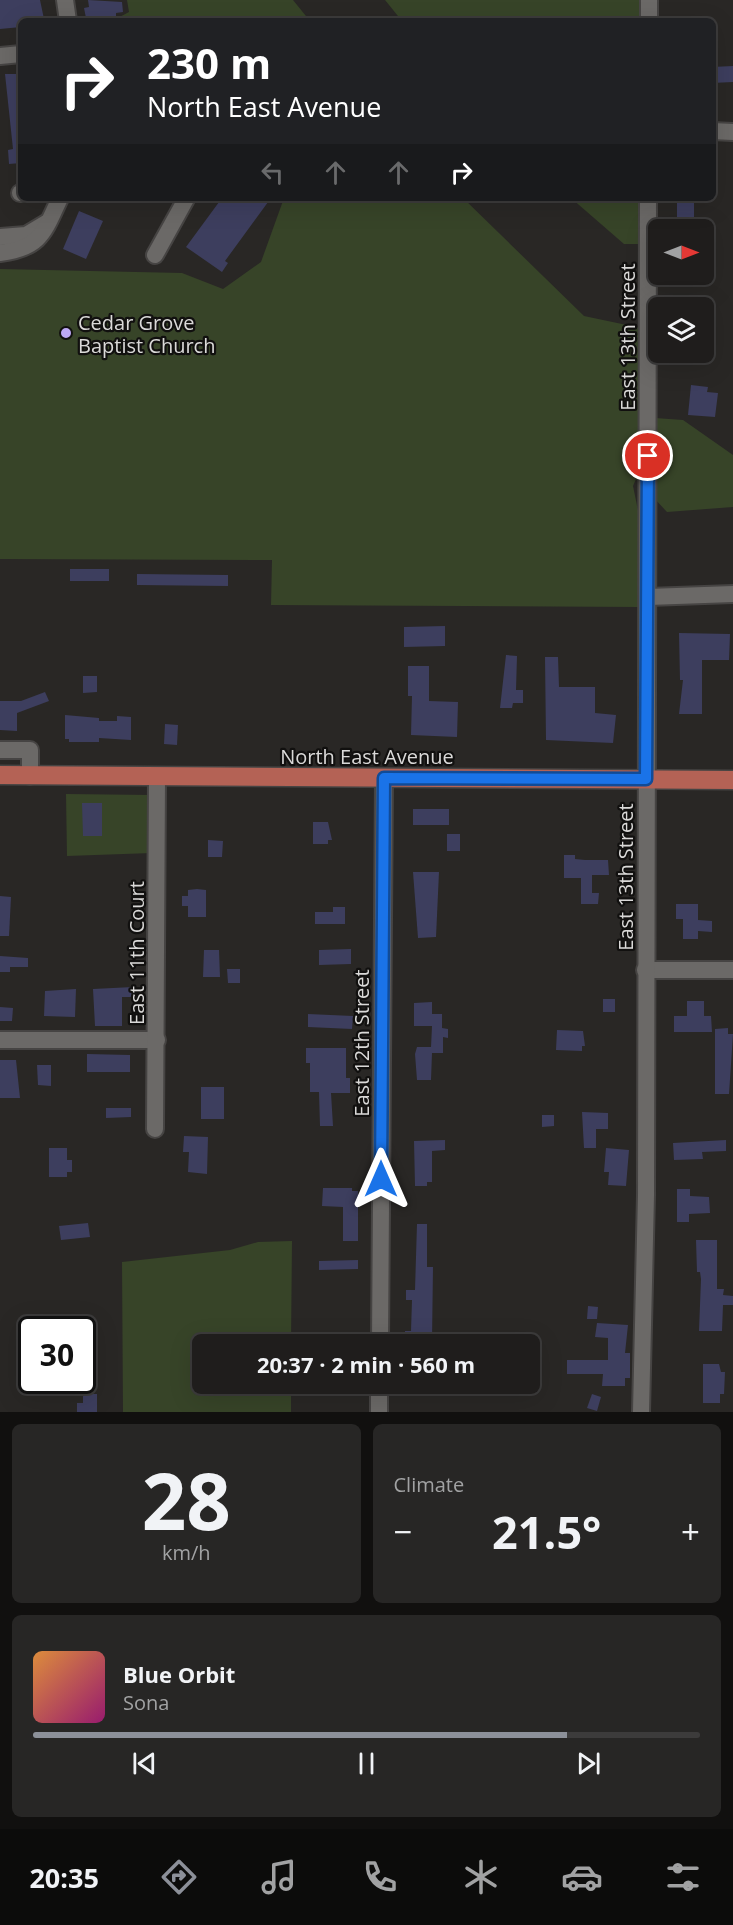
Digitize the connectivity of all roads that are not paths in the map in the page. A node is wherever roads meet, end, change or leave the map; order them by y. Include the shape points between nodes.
1 (65, 0) edge
2 (649, 0) edge
3 (68, 18) edge
4 (649, 18) edge
5 (18, 54) edge
6 (0, 56) edge
7 (716, 131) edge
8 (733, 132) edge
9 (59, 201) edge
10 (183, 201) edge
11 (648, 201) edge
12 (49, 221) junction
13 (0, 237) edge
14 (0, 254) edge
15 (154, 255) dead end
16 (733, 594) edge
17 (648, 597) junction
18 (0, 750) edge
19 (0, 775) edge
20 (30, 776) junction
21 (157, 777) junction
22 (384, 778) junction
23 (646, 779) junction
24 (733, 780) edge
25 (645, 970) junction
26 (733, 970) edge
27 (0, 1040) edge
28 (157, 1040) junction
29 (155, 1129) dead end
30 (380, 1334) edge
31 (379, 1394) edge
32 (379, 1412) edge
33 (641, 1412) edge

1 - 3 street
2 - 4 street
5 - 6 street
7 - 8 street
9 - 12 street
10 - 15 street
11 - 17 street, East 13th Street
12 - 13 street via 26,235
12 - 14 street via 35,243
16 - 17 street
17 - 23 street, East 13th Street
18 - 20 street via 30,750
19 - 20 main road, North East Avenue
20 - 21 main road, North East Avenue
21 - 22 main road, North East Avenue
21 - 28 street, East 11th Court
22 - 23 main road, North East Avenue
22 - 30 street, East 12th Street
23 - 24 main road, North East Avenue
23 - 25 street, East 13th Street
25 - 26 street
25 - 33 street, East 13th Street via 646,1196
27 - 28 street
28 - 29 street, East 11th Court
31 - 32 street

